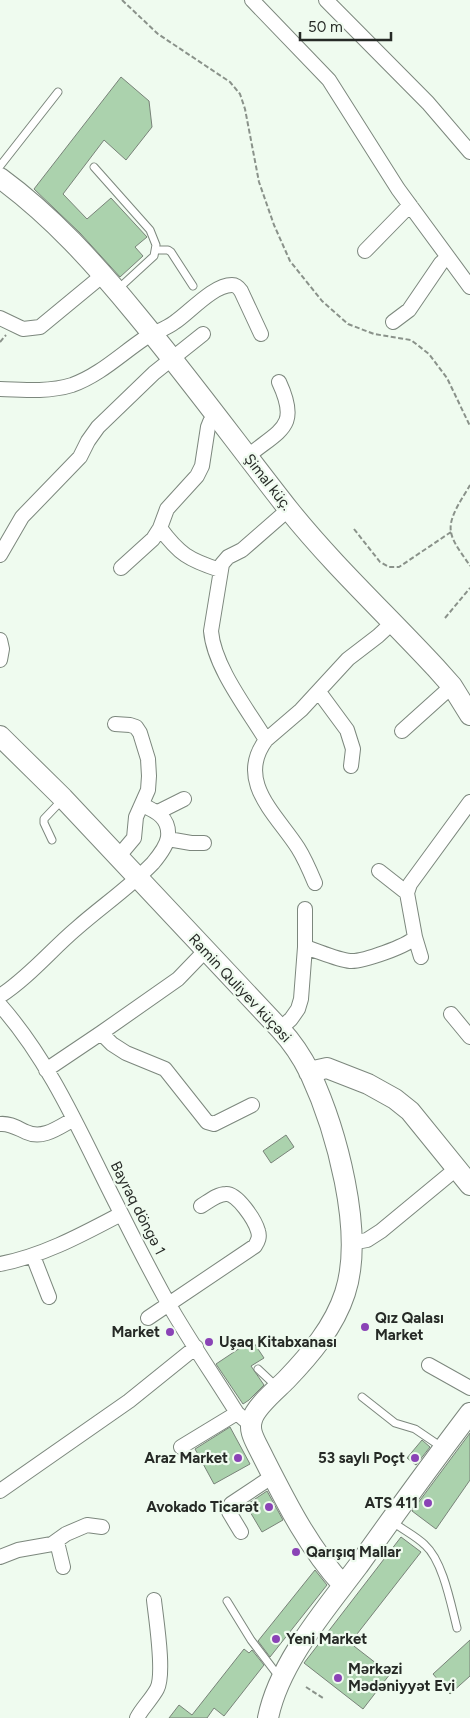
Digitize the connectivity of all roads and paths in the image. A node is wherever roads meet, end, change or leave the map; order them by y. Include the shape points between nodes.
1 (122, 0) edge
2 (252, 0) edge
3 (332, 2) edge
4 (58, 92) dead end
5 (470, 152) edge
6 (0, 166) edge
7 (94, 167) dead end
8 (0, 178) edge
9 (410, 205) junction
10 (156, 250) junction
11 (365, 251) dead end
12 (448, 256) junction
13 (103, 275) junction
14 (193, 286) dead end
15 (470, 287) edge
16 (117, 291) junction
17 (0, 318) edge
18 (393, 322) dead end
19 (152, 334) junction
20 (203, 334) dead end
21 (260, 334) dead end
22 (173, 358) junction
23 (279, 382) dead end
24 (0, 389) edge
25 (217, 415) junction
26 (470, 426) edge
27 (248, 456) junction
28 (470, 485) edge
29 (289, 509) junction
30 (160, 528) junction
31 (354, 529) dead end
32 (451, 532) junction
33 (0, 555) edge
34 (470, 566) edge
35 (120, 568) dead end
36 (220, 570) junction
37 (470, 588) edge
38 (445, 618) dead end
39 (393, 622) junction
40 (0, 640) edge
41 (0, 660) edge
42 (452, 686) junction
43 (319, 692) junction
44 (470, 715) edge
45 (116, 724) dead end
46 (402, 731) dead end
47 (0, 736) edge
48 (266, 740) junction
49 (351, 766) dead end
50 (63, 798) junction
51 (184, 799) dead end
52 (142, 805) junction
53 (158, 812) junction
54 (467, 812) edge
55 (168, 839) junction
56 (52, 840) dead end
57 (204, 843) dead end
58 (118, 857) junction
59 (379, 871) dead end
60 (138, 878) junction
61 (315, 883) dead end
62 (407, 894) junction
63 (306, 909) dead end
64 (415, 937) junction
65 (306, 947) junction
66 (205, 951) junction
67 (421, 957) dead end
68 (0, 996) edge
69 (0, 1005) edge
70 (451, 1014) dead end
71 (280, 1029) junction
72 (101, 1033) junction
73 (470, 1037) edge
74 (46, 1070) junction
75 (310, 1072) junction
76 (252, 1104) dead end
77 (74, 1119) junction
78 (0, 1124) edge
79 (456, 1169) junction
80 (470, 1185) edge
81 (201, 1206) dead end
82 (121, 1214) junction
83 (351, 1243) junction
84 (32, 1256) junction
85 (0, 1264) edge
86 (49, 1297) dead end
87 (168, 1303) junction
88 (148, 1318) dead end
89 (196, 1347) junction
90 (429, 1365) dead end
91 (258, 1369) dead end
92 (278, 1388) junction
93 (470, 1388) edge
94 (362, 1397) dead end
95 (470, 1413) edge
96 (244, 1417) junction
97 (181, 1447) dead end
98 (443, 1448) junction
99 (273, 1476) junction
100 (0, 1491) edge
101 (390, 1521) junction
102 (102, 1527) dead end
103 (241, 1532) dead end
104 (56, 1542) junction
105 (0, 1557) edge
106 (63, 1567) dead end
107 (343, 1585) junction
108 (154, 1600) dead end
109 (227, 1601) dead end
110 (457, 1628) dead end
111 (281, 1678) junction
112 (306, 1687) dead end
113 (323, 1698) dead end
114 (137, 1718) edge
115 (268, 1718) edge

1 - 26 path via 158,34 230,82 240,94 259,182 274,225 290,261 322,301 348,324 374,334 411,340 429,354 447,378
2 - 9 street via 329,80
3 - 5 street
4 - 6 lane
7 - 10 lane via 150,230
8 - 13 street, Şimal küç. via 52,220
9 - 11 street
9 - 12 street
10 - 14 lane via 171,252
10 - 16 lane via 154,256
12 - 15 street
12 - 18 street via 409,310
13 - 16 street, Şimal küç.
13 - 17 street via 40,327 23,329
16 - 19 street, Şimal küç.
19 - 21 street via 177,321 209,294 231,285 241,291
19 - 22 street, Şimal küç.
19 - 24 street via 88,378 71,385
20 - 22 street
22 - 25 street, Şimal küç.
22 - 33 street via 98,428 74,464 22,517
23 - 27 street via 289,409 286,423
25 - 27 street, Şimal küç.
25 - 30 street via 208,427 202,466 197,476 167,509
27 - 29 street, Şimal küç.
28 - 32 path via 452,519
29 - 36 street via 242,550 228,557
29 - 39 street, Şimal küç.
30 - 35 street via 153,539
30 - 36 street via 186,556
31 - 32 path via 380,562 388,567 399,567
32 - 34 path
36 - 48 street via 212,642 223,669
37 - 38 path
39 - 42 street, Şimal küç.
39 - 43 street via 348,659
40 - 41 street
42 - 44 street, Şimal küç.
42 - 46 street
43 - 48 street
43 - 49 street via 347,730 353,750
45 - 52 street via 136,727 144,743 149,776
47 - 50 street, Ramin Quliyev küçəsi
48 - 61 street via 254,772 256,783 263,799 299,849
50 - 56 lane via 44,819
50 - 58 street, Ramin Quliyev küçəsi
51 - 53 street
52 - 53 street
52 - 58 street via 136,817 134,838
53 - 55 street via 168,829
54 - 62 street via 410,884
55 - 57 street
55 - 60 street via 154,862
58 - 60 street, Ramin Quliyev küçəsi
59 - 62 street
60 - 66 street, Ramin Quliyev küçəsi
60 - 68 street
62 - 64 street
63 - 65 street
64 - 65 street via 403,946 350,961
64 - 67 street
65 - 71 street via 298,1009
66 - 71 street, Ramin Quliyev küçəsi
66 - 72 street via 178,979
69 - 74 street, Bayraq döngə 1
70 - 73 street
71 - 75 street, Ramin Quliyev küçəsi
72 - 74 street
72 - 76 street via 126,1052 165,1069 207,1122 214,1124
74 - 77 street, Bayraq döngə 1
75 - 79 street via 327,1068 395,1099 410,1111
75 - 83 street, Ramin Quliyev küçəsi via 339,1152 348,1198
77 - 78 street via 39,1135
77 - 82 street, Bayraq döngə 1
79 - 80 street
79 - 83 street via 381,1231 367,1240
81 - 87 street via 219,1195 235,1196 254,1221 259,1240 255,1246
82 - 84 street
82 - 87 street, Bayraq döngə 1
83 - 92 street, Ramin Quliyev küçəsi via 347,1284 336,1313 324,1336
84 - 85 street
84 - 86 street
87 - 88 street
87 - 89 street, Bayraq döngə 1
89 - 96 street, Bayraq döngə 1
89 - 100 street via 129,1401
90 - 93 street
91 - 92 lane
92 - 96 street, Ramin Quliyev küçəsi via 258,1410
94 - 98 lane via 395,1423 415,1429
95 - 98 street
96 - 97 street
96 - 99 street
98 - 101 street
99 - 103 street via 231,1504 229,1512
99 - 107 street via 302,1530
101 - 107 street
101 - 110 lane via 424,1544 431,1553 442,1573
102 - 104 street via 86,1525 76,1528
104 - 105 street
104 - 106 street
107 - 111 street
108 - 114 street via 160,1680
109 - 111 lane via 251,1640
111 - 115 street
112 - 113 path

